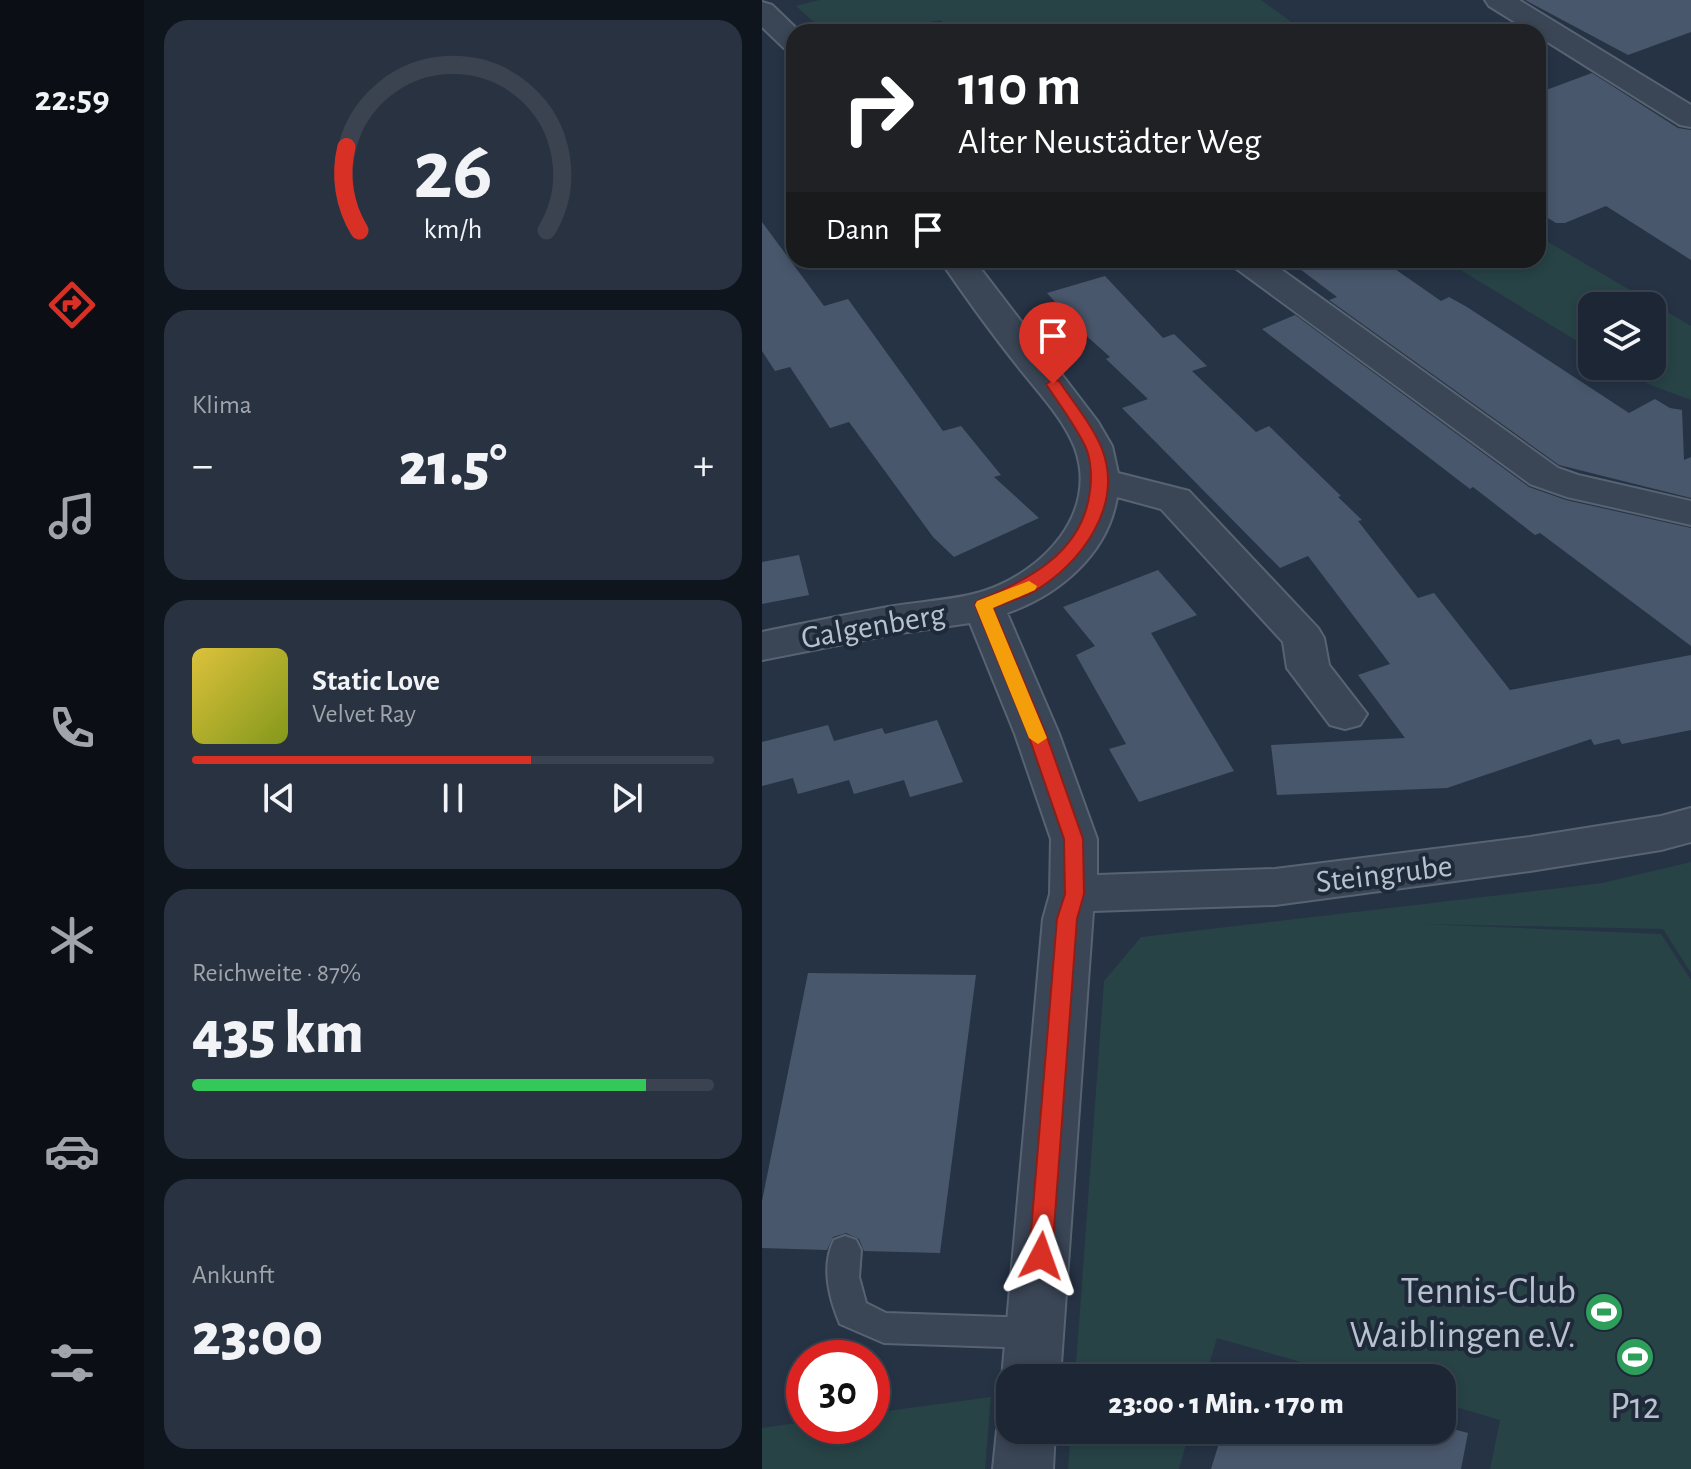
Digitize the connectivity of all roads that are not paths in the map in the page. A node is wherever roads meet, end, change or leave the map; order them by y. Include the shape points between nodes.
1 (1499, 0) edge
2 (762, 11) edge
3 (1538, 24) edge
4 (1546, 29) edge
5 (786, 34) edge
6 (1691, 118) edge
7 (963, 268) edge
8 (1257, 268) edge
9 (1100, 480) junction
10 (1691, 513) edge
11 (983, 605) junction
12 (762, 646) edge
13 (1345, 714) dead end
14 (1691, 825) edge
15 (1074, 894) junction
16 (845, 1250) dead end
17 (1033, 1356) edge
18 (1025, 1444) edge
19 (1023, 1469) edge

1 - 3 street
2 - 5 street
4 - 6 street
7 - 9 street via 1074,415 1094,449
8 - 10 street via 1544,476
9 - 11 street, Galgenberg via 1088,531 1067,556 1027,587
9 - 13 street via 1175,500 1303,638 1308,668
11 - 12 street, Galgenberg
11 - 15 street via 1074,839
14 - 15 street, Steingrube via 1530,854 1275,887
15 - 17 street via 1067,919
16 - 17 lane via 843,1277 852,1313 884,1328
18 - 19 street

